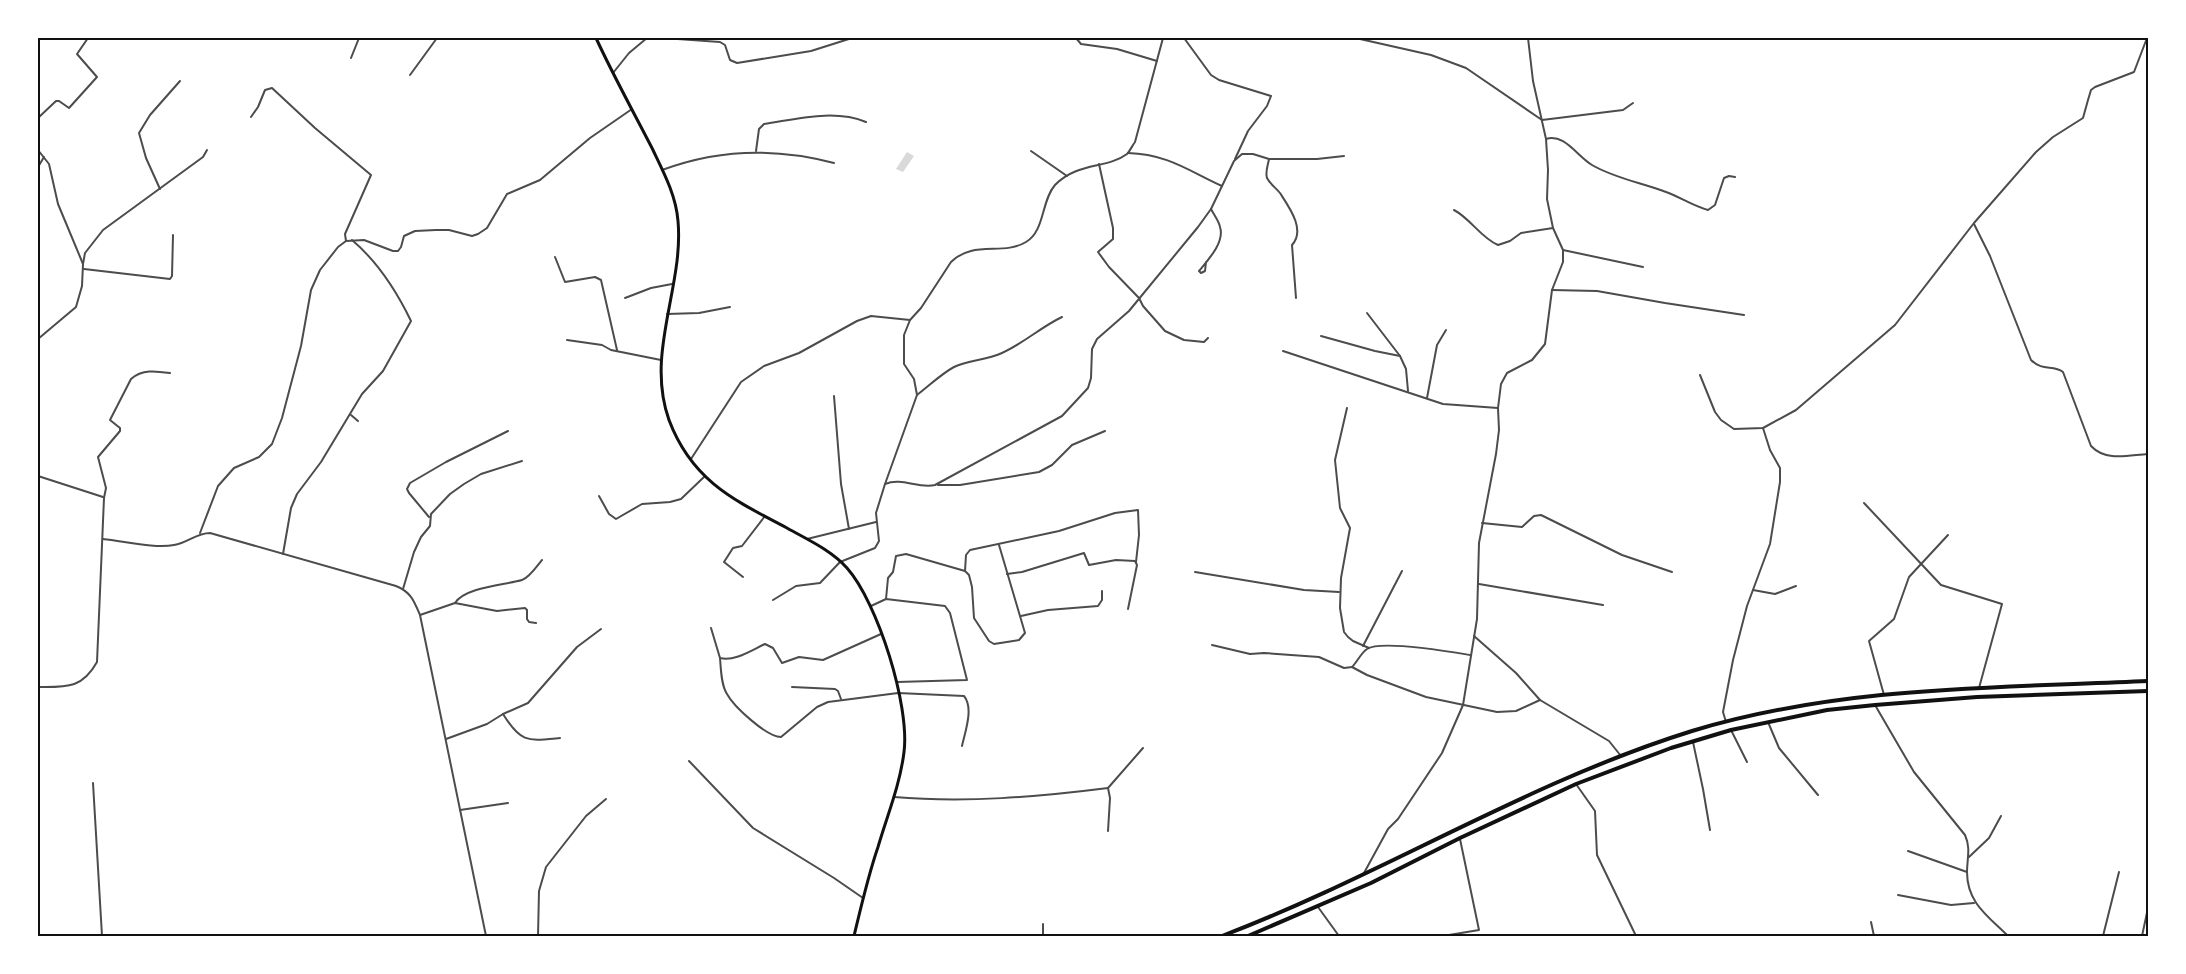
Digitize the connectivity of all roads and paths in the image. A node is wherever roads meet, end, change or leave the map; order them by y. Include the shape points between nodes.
1 (88, 38) edge
2 (359, 38) edge
3 (437, 38) edge
4 (596, 38) edge
5 (647, 38) edge
6 (663, 38) edge
7 (852, 38) edge
8 (1076, 38) edge
9 (1163, 38) edge
10 (1185, 38) edge
11 (1528, 38) edge
12 (2147, 38) edge
13 (1360, 39) edge
14 (351, 58) dead end
15 (1157, 61) junction
16 (613, 73) junction
17 (410, 75) dead end
18 (180, 81) dead end
19 (1633, 103) dead end
20 (632, 109) junction
21 (251, 117) dead end
22 (38, 118) edge
23 (1542, 120) junction
24 (866, 122) dead end
25 (1546, 139) junction
26 (38, 150) edge
27 (207, 150) dead end
28 (756, 151) junction
29 (1032, 151) dead end
30 (1128, 153) junction
31 (1344, 156) dead end
32 (44, 157) junction
33 (1269, 159) junction
34 (1234, 161) junction
35 (834, 163) dead end
36 (1099, 164) junction
37 (38, 167) edge
38 (662, 170) junction
39 (1067, 176) junction
40 (1735, 177) dead end
41 (1222, 186) junction
42 (160, 189) junction
43 (1211, 209) junction
44 (1454, 210) dead end
45 (1974, 223) junction
46 (1553, 228) junction
47 (174, 235) dead end
48 (352, 240) junction
49 (346, 241) junction
50 (1563, 250) junction
51 (555, 257) dead end
52 (1206, 262) dead end
53 (83, 264) junction
54 (1643, 267) dead end
55 (84, 269) junction
56 (672, 284) junction
57 (1552, 290) junction
58 (625, 298) dead end
59 (1139, 298) junction
60 (1296, 298) dead end
61 (730, 308) dead end
62 (1367, 313) dead end
63 (667, 314) junction
64 (1744, 315) dead end
65 (1062, 317) dead end
66 (910, 320) junction
67 (1446, 330) dead end
68 (1321, 336) dead end
69 (1208, 338) dead end
70 (38, 339) edge
71 (567, 340) dead end
72 (617, 350) junction
73 (1283, 351) dead end
74 (1400, 356) junction
75 (661, 360) junction
76 (170, 373) dead end
77 (1700, 375) dead end
78 (1408, 391) junction
79 (917, 395) junction
80 (834, 396) dead end
81 (1427, 398) junction
82 (1347, 408) dead end
83 (1498, 408) junction
84 (351, 415) junction
85 (358, 421) dead end
86 (1763, 428) junction
87 (508, 431) dead end
88 (1105, 431) dead end
89 (2148, 454) edge
90 (691, 459) junction
91 (522, 461) dead end
92 (38, 476) edge
93 (704, 477) junction
94 (885, 484) junction
95 (935, 485) junction
96 (599, 496) dead end
97 (104, 498) junction
98 (1864, 504) dead end
99 (765, 516) junction
100 (429, 517) junction
101 (876, 522) junction
102 (1482, 523) junction
103 (849, 529) junction
104 (200, 533) junction
105 (1948, 535) dead end
106 (103, 539) junction
107 (807, 539) junction
108 (999, 545) junction
109 (283, 554) junction
110 (542, 560) dead end
111 (840, 561) junction
112 (1136, 562) junction
113 (1921, 564) junction
114 (965, 571) junction
115 (1402, 571) dead end
116 (1195, 572) dead end
117 (1672, 572) dead end
118 (1007, 574) junction
119 (742, 577) dead end
120 (1479, 584) junction
121 (1796, 586) dead end
122 (403, 589) junction
123 (1753, 590) junction
124 (1102, 591) dead end
125 (1340, 592) junction
126 (886, 599) junction
127 (773, 600) dead end
128 (455, 603) junction
129 (1603, 605) dead end
130 (871, 606) junction
131 (1128, 609) dead end
132 (420, 615) junction
133 (1021, 616) junction
134 (536, 623) dead end
135 (711, 628) dead end
136 (601, 629) dead end
137 (881, 634) junction
138 (1474, 636) junction
139 (1212, 645) dead end
140 (1363, 646) junction
141 (1370, 648) junction
142 (1470, 655) junction
143 (720, 657) junction
144 (1352, 667) junction
145 (2148, 681) edge
146 (896, 682) junction
147 (38, 687) edge
148 (792, 687) dead end
149 (1979, 688) junction
150 (2148, 691) edge
151 (898, 693) junction
152 (1884, 695) junction
153 (841, 699) junction
154 (1540, 700) junction
155 (1463, 705) junction
156 (1875, 705) junction
157 (503, 714) junction
158 (1768, 722) junction
159 (1726, 723) junction
160 (1731, 730) junction
161 (560, 738) dead end
162 (446, 739) junction
163 (1692, 742) junction
164 (963, 746) dead end
165 (1143, 748) dead end
166 (1622, 757) junction
167 (689, 761) dead end
168 (1747, 762) dead end
169 (93, 783) dead end
170 (1576, 784) junction
171 (1108, 788) junction
172 (1818, 795) dead end
173 (894, 797) junction
174 (606, 799) dead end
175 (508, 804) dead end
176 (460, 810) junction
177 (2001, 816) dead end
178 (1710, 830) dead end
179 (1108, 831) dead end
180 (1460, 838) junction
181 (1908, 851) dead end
182 (1969, 857) junction
183 (1967, 872) junction
184 (2119, 872) dead end
185 (1363, 876) junction
186 (2148, 891) edge
187 (1898, 895) dead end
188 (863, 898) junction
189 (1974, 903) junction
190 (2148, 903) edge
191 (1318, 906) junction
192 (2148, 908) edge
193 (1871, 922) dead end
194 (1043, 924) dead end
195 (102, 936) edge
196 (486, 936) edge
197 (538, 936) edge
198 (854, 936) edge
199 (1043, 936) edge
200 (1222, 936) edge
201 (1248, 936) edge
202 (1339, 936) edge
203 (1443, 936) edge
204 (1636, 936) edge
205 (1874, 936) edge
206 (2008, 936) edge
207 (2103, 936) edge
208 (2142, 936) edge

1 - 22 street via 77,54 97,77 69,108 56,101
2 - 14 street
3 - 17 street
4 - 16 main road
5 - 16 street
6 - 7 street via 720,42 730,60 737,63 811,51
8 - 15 street via 1081,44 1118,49
9 - 15 street
10 - 34 street via 1211,75 1271,96
11 - 23 street
12 - 45 street via 2134,72 2091,90 2083,118 2036,152
13 - 23 street via 1431,55 1466,68
15 - 30 street via 1135,142
16 - 20 main road
18 - 42 street via 139,133
19 - 23 street via 1623,110
20 - 38 main road
20 - 48 street via 540,180 507,194 487,228 478,234 415,231 407,233 398,251
21 - 49 street via 265,90 272,88 371,175 345,234
23 - 25 street
24 - 28 street via 830,116 764,124 759,129
25 - 40 street via 1560,139 1593,166 1708,210 1715,205 1724,178
25 - 46 street via 1546,199
26 - 32 street
27 - 42 street
28 - 35 street
28 - 38 street via 698,159
29 - 39 street
30 - 36 street
30 - 41 street via 1166,158
31 - 33 street
32 - 37 street
32 - 53 street
33 - 34 street via 1242,154
33 - 60 street via 1268,179 1297,224 1297,239 1292,245
34 - 41 street
36 - 39 street
36 - 59 street via 1113,239 1098,252
38 - 56 main road via 674,198 678,224
39 - 66 street via 1048,197 1032,237 1017,246 957,255
41 - 43 street
42 - 53 street via 103,230 85,253
43 - 52 street via 1221,232
43 - 59 street
44 - 46 street via 1498,245 1521,233
45 - 86 street via 1895,325 1796,410
45 - 89 street via 2031,360 2041,368 2058,368 2063,372 2091,446 2109,457
46 - 50 street
47 - 55 street via 170,279
48 - 49 street
48 - 84 street via 384,273 411,321
49 - 104 street via 313,282 301,346 272,444 259,457 234,468 218,486
50 - 54 street
50 - 57 street via 1563,262
51 - 72 street via 565,282 595,277 601,280
53 - 55 street
55 - 70 street via 76,307
56 - 58 street
56 - 63 main road
57 - 64 street via 1597,291
57 - 83 street via 1545,344 1532,360 1504,376
59 - 69 street via 1165,331 1184,340 1204,342
59 - 95 street via 1097,339 1092,349 1088,388 1076,404 1062,416
61 - 63 street
62 - 74 street
63 - 75 main road
65 - 79 street via 1004,352 953,368
66 - 79 street via 903,355
66 - 90 street via 871,316 751,374 741,381
67 - 81 street via 1437,345
68 - 74 street
71 - 72 street
72 - 75 street
73 - 78 street
74 - 78 street
75 - 90 main road via 669,420
76 - 97 street via 152,371 135,376 122,395 110,420 120,431 98,458 106,488
77 - 86 street via 1715,412 1729,426 1742,430
78 - 81 street
79 - 94 street
80 - 103 street
81 - 83 street via 1443,404
82 - 125 street via 1335,460 1340,508 1350,528
83 - 102 street via 1496,454
84 - 85 street
84 - 109 street via 297,494
86 - 123 street via 1780,468 1780,482 1770,544
87 - 100 street via 410,483 409,493
88 - 95 street via 1072,445 1039,472 960,485
90 - 93 main road
91 - 100 street via 481,474 464,484
92 - 97 street
93 - 96 street via 681,499 642,504 616,519
93 - 99 main road
94 - 95 street via 891,481
94 - 101 street
97 - 106 street
98 - 113 street
99 - 107 main road
99 - 119 street via 724,562
100 - 122 street via 430,526 414,552
101 - 103 street
101 - 111 street via 879,541 875,548
102 - 117 street via 1519,528 1541,515 1622,555
102 - 120 street
103 - 107 street
104 - 106 street via 165,547
104 - 109 street
105 - 113 street
106 - 147 street via 97,662 87,677 73,686
107 - 111 main road
108 - 112 street via 1138,510
108 - 114 street via 967,552
108 - 118 street
109 - 122 street
110 - 128 street via 525,580 486,588 459,597
111 - 127 street via 820,583 796,586
111 - 130 main road
112 - 118 street via 1116,560 1089,566 1084,553
112 - 131 street
113 - 149 street via 1941,585 2003,606
113 - 152 street via 1909,577 1894,619 1869,641
114 - 126 street via 906,554 896,556
114 - 133 street via 972,588 974,618 990,643 1023,638
115 - 140 street
116 - 125 street
118 - 133 street
120 - 129 street
120 - 138 street
121 - 123 street via 1775,594
122 - 132 street via 414,599
123 - 159 street via 1733,660 1723,712
124 - 133 street via 1098,606
125 - 140 street via 1344,632
126 - 130 street
126 - 146 street via 948,608 968,678
128 - 132 street
128 - 134 street via 497,611 525,608 529,622
130 - 137 main road
132 - 162 street
135 - 143 street
136 - 157 street via 577,647 528,703
137 - 143 street via 823,660 799,657 782,663 765,644 732,658
137 - 146 main road
138 - 142 street
138 - 154 street
139 - 144 street via 1250,654 1318,657 1344,668
140 - 141 street
141 - 142 street via 1435,649
141 - 144 street
142 - 155 street
143 - 153 street via 727,695 752,720 777,737 817,707
144 - 155 street via 1426,697
145 - 149 highway
146 - 151 main road
148 - 153 street via 835,688
149 - 152 highway
150 - 156 highway
151 - 153 street
151 - 164 street via 964,696 968,712
151 - 173 main road via 905,738
152 - 159 highway via 1831,700
154 - 155 street via 1511,712
154 - 166 street via 1609,741
155 - 185 street via 1442,753 1388,829
156 - 158 highway
156 - 182 street via 1914,772 1965,835
157 - 161 street via 523,738
157 - 162 street
158 - 160 highway
158 - 172 street via 1779,748
159 - 160 highway
159 - 166 highway
160 - 163 highway
160 - 168 street
162 - 176 street
163 - 170 highway
163 - 178 street
165 - 171 street
166 - 185 highway via 1556,782
167 - 188 street via 753,828
169 - 195 street
170 - 180 highway
170 - 204 street via 1595,811 1597,855
171 - 173 street via 985,799
171 - 179 street
173 - 188 main road
174 - 197 street via 586,816 546,867 539,891
175 - 176 street
176 - 196 street
177 - 182 street via 1989,837
180 - 191 highway
180 - 203 street via 1479,930
181 - 183 street
182 - 183 street
183 - 189 street
184 - 207 street
185 - 200 highway
186 - 190 street
187 - 189 street via 1951,905
188 - 198 main road
189 - 206 street
191 - 201 highway
191 - 202 street
192 - 208 street
193 - 205 street
194 - 199 street

